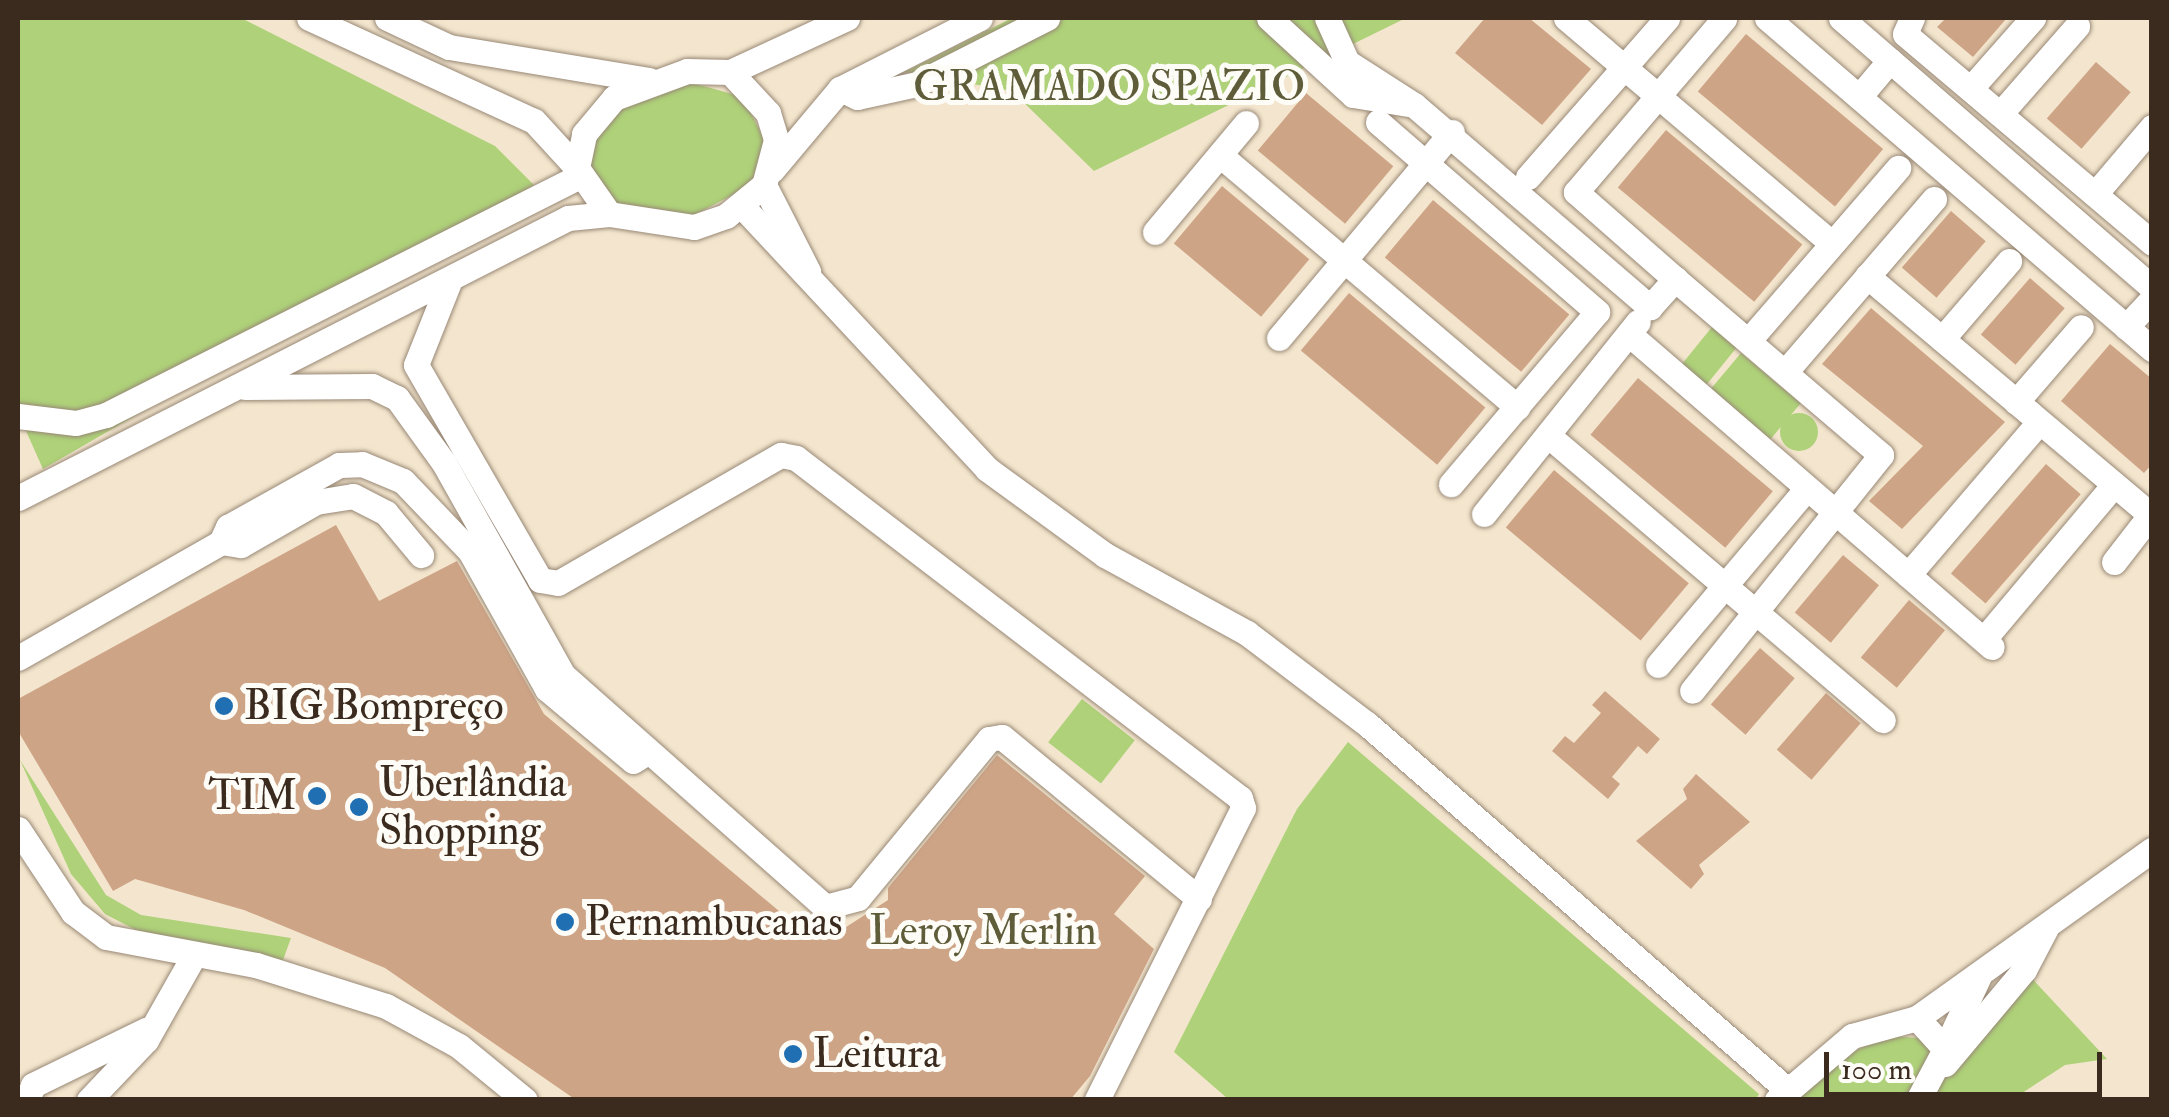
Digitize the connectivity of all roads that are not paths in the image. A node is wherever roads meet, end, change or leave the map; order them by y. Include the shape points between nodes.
1 (309, 18) edge
2 (387, 18) edge
3 (847, 18) edge
4 (980, 18) edge
5 (1047, 18) edge
6 (1327, 18) edge
7 (1566, 18) edge
8 (1668, 18) edge
9 (1767, 18) edge
10 (1841, 18) edge
11 (1912, 18) edge
12 (2033, 18) edge
13 (1278, 19) edge
14 (1724, 20) edge
15 (2076, 26) dead end
16 (1890, 60) junction
17 (1625, 66) junction
18 (730, 72) junction
19 (649, 80) junction
20 (1971, 88) junction
21 (840, 89) junction
22 (1658, 94) junction
23 (1859, 97) junction
24 (1414, 106) junction
25 (2008, 121) junction
26 (1378, 122) dead end
27 (1246, 123) dead end
28 (2152, 127) edge
29 (1452, 132) junction
30 (1994, 150) junction
31 (1220, 154) junction
32 (1426, 163) junction
33 (1898, 168) dead end
34 (579, 172) junction
35 (768, 177) junction
36 (1528, 177) dead end
37 (2095, 194) junction
38 (1934, 199) dead end
39 (741, 205) junction
40 (2117, 213) junction
41 (609, 214) junction
42 (2148, 231) edge
43 (1155, 232) dead end
44 (2094, 237) junction
45 (1831, 243) junction
46 (1343, 261) junction
47 (2009, 261) dead end
48 (810, 276) junction
49 (1868, 276) junction
50 (1675, 279) junction
51 (449, 282) junction
52 (2152, 287) edge
53 (2152, 299) edge
54 (1650, 307) junction
55 (2081, 327) dead end
56 (2126, 327) junction
57 (1629, 334) junction
58 (1278, 338) dead end
59 (1942, 339) junction
60 (1748, 340) junction
61 (2152, 349) edge
62 (217, 361) junction
63 (1786, 371) junction
64 (240, 390) junction
65 (2016, 402) junction
66 (1518, 408) junction
67 (18, 416) edge
68 (2039, 422) junction
69 (1550, 437) junction
70 (1451, 484) dead end
71 (2114, 486) junction
72 (1807, 488) junction
73 (18, 498) edge
74 (1835, 512) junction
75 (1484, 514) dead end
76 (2151, 514) edge
77 (221, 542) junction
78 (421, 555) dead end
79 (2114, 562) dead end
80 (1908, 574) junction
81 (549, 583) junction
82 (1723, 586) junction
83 (517, 600) junction
84 (1756, 614) junction
85 (18, 658) edge
86 (1658, 665) dead end
87 (1692, 691) dead end
88 (1883, 720) dead end
89 (648, 752) junction
90 (18, 829) edge
91 (2152, 850) edge
92 (1199, 899) junction
93 (2050, 919) junction
94 (194, 957) junction
95 (1979, 976) junction
96 (1916, 1018) junction
97 (146, 1030) junction
98 (92, 1054) junction
99 (1945, 1056) junction
100 (110, 1078) junction
101 (1781, 1093) edge
102 (27, 1100) edge
103 (89, 1100) edge
104 (525, 1100) edge
105 (1097, 1100) edge
106 (1918, 1100) edge

1 - 34 street via 534,121
2 - 19 street via 449,47
3 - 18 street
4 - 21 street
5 - 21 street via 918,84 857,98
6 - 24 street via 1347,62
7 - 17 street
8 - 17 street
9 - 23 street
10 - 16 street
11 - 20 street via 1905,34
12 - 20 street
13 - 24 street via 1353,95
14 - 22 street
15 - 25 street
16 - 23 street
16 - 30 street
17 - 22 street
17 - 36 street
18 - 19 street
18 - 35 street via 768,112
19 - 34 street via 595,119
20 - 25 street
21 - 35 street
22 - 45 street
22 - 50 street via 1576,192
23 - 56 street
24 - 29 street
25 - 30 street
25 - 37 street
26 - 32 street
27 - 31 street
28 - 37 street
29 - 32 street
29 - 54 street
30 - 44 street
31 - 43 street
31 - 46 street
32 - 46 street
32 - 66 street via 1597,312
33 - 45 street
34 - 41 street
34 - 62 street
35 - 39 street
35 - 48 street
37 - 40 street
38 - 49 street
39 - 41 street via 694,227
39 - 48 street
40 - 42 street
40 - 44 street
41 - 51 street via 568,218
44 - 52 street
45 - 60 street
46 - 58 street
46 - 66 street
47 - 59 street
48 - 101 street via 875,356 1032,506 1247,633 1367,724
49 - 59 street
49 - 63 street
50 - 54 street
50 - 60 street
51 - 64 street
51 - 81 street via 416,352 420,376 526,566
53 - 56 street
54 - 57 street
55 - 65 street
56 - 61 street
57 - 69 street
57 - 72 street
59 - 65 street
60 - 63 street
62 - 64 street
62 - 67 street via 106,415 76,422
63 - 74 street via 1881,455
64 - 73 street
64 - 83 street via 372,386 396,398 444,462
65 - 68 street
66 - 70 street
68 - 71 street
68 - 80 street
69 - 75 street
69 - 82 street
71 - 76 street
71 - 80 street via 1988,643
72 - 74 street
72 - 82 street
74 - 80 street
74 - 84 street
76 - 79 street
77 - 78 street via 241,544 316,502 352,496 386,513
77 - 85 street
77 - 89 street via 228,527 339,465 384,470 470,550 547,690 634,760
81 - 83 street
81 - 92 street via 781,456 796,458 1240,798
82 - 84 street
82 - 86 street
83 - 89 street via 563,675
84 - 87 street
84 - 88 street
89 - 92 street via 834,908 858,898 989,739 1002,737
90 - 94 street via 87,924 129,946
91 - 93 street
92 - 105 street
93 - 95 street
93 - 99 street via 2024,970
94 - 97 street
94 - 104 street via 256,964 386,1006
95 - 96 street
95 - 99 street
96 - 99 street
96 - 101 street via 1852,1036
97 - 98 street
97 - 100 street
98 - 100 street via 109,1063
98 - 102 street via 33,1085
99 - 106 street
100 - 103 street

